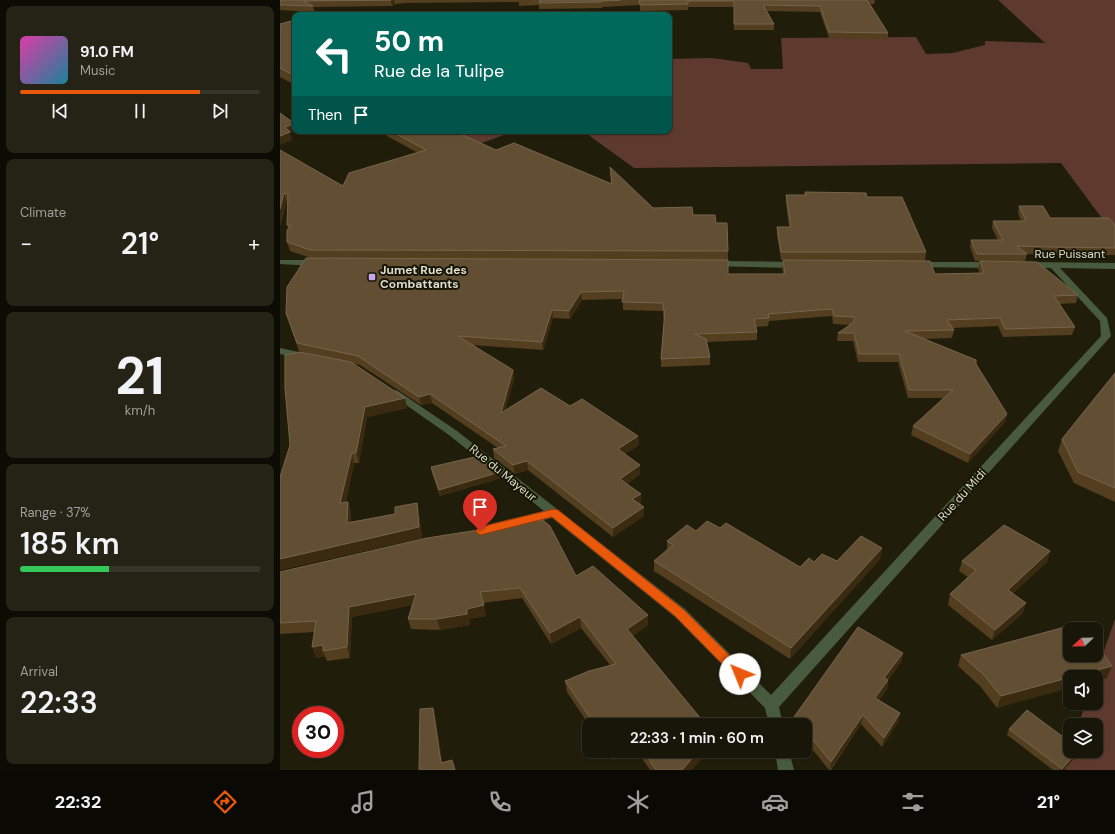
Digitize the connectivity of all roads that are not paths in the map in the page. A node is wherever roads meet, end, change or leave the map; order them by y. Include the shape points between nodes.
1 (280, 262) edge
2 (328, 263) edge
3 (703, 264) edge
4 (807, 265) edge
5 (910, 265) edge
6 (998, 265) edge
7 (1022, 266) edge
8 (1054, 266) junction
9 (1115, 266) edge
10 (280, 351) edge
11 (319, 359) edge
12 (383, 385) edge
13 (554, 513) junction
14 (473, 532) edge
15 (771, 705) junction
16 (774, 718) edge
17 (783, 758) edge
18 (786, 770) edge

1 - 2 street
3 - 4 street
5 - 6 street
7 - 8 street, Rue Puissant
8 - 9 street, Rue Puissant
8 - 15 street, Rue du Midi via 1104,320 1106,336
10 - 11 street
12 - 13 street, Rue du Mayeur via 453,433
13 - 14 street
13 - 15 street, Rue du Mayeur via 680,613
15 - 16 street
17 - 18 street

